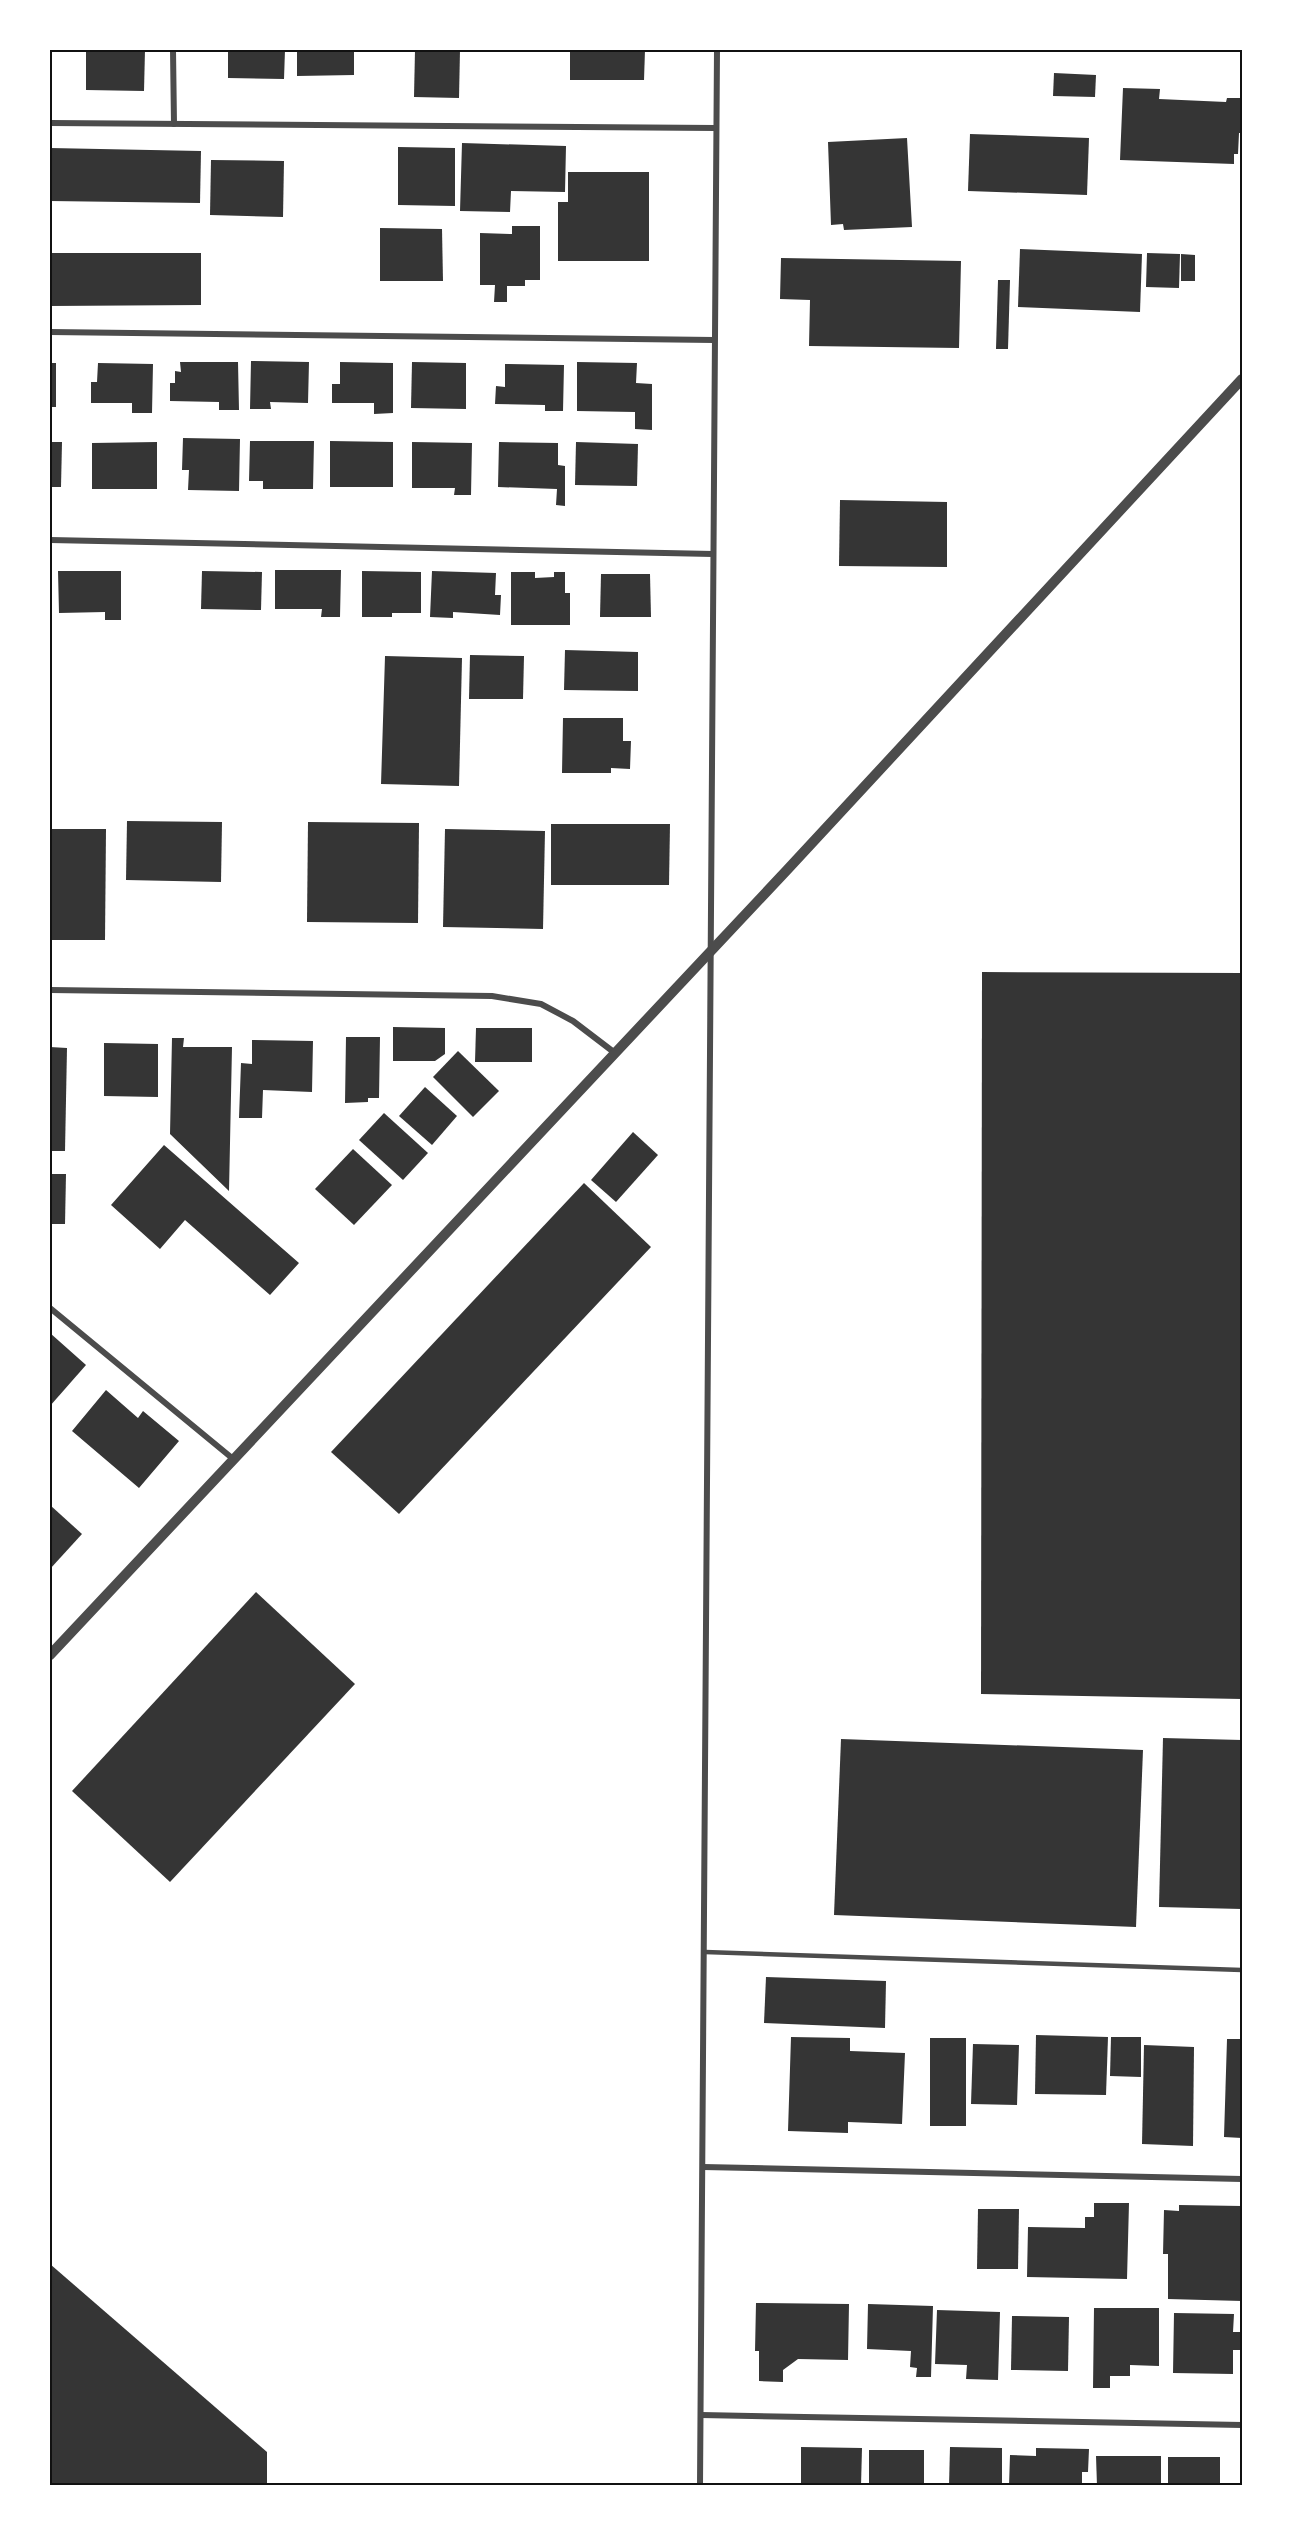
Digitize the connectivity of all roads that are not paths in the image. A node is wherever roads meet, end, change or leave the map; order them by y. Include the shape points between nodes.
1 (173, 50) edge
2 (717, 50) edge
3 (50, 123) edge
4 (174, 124) junction
5 (716, 128) junction
6 (50, 332) edge
7 (714, 339) junction
8 (1242, 379) edge
9 (50, 540) edge
10 (713, 554) junction
11 (710, 950) junction
12 (50, 990) edge
13 (615, 1053) junction
14 (50, 1308) edge
15 (232, 1458) junction
16 (50, 1655) edge
17 (705, 1952) junction
18 (1242, 1970) edge
19 (703, 2167) junction
20 (1242, 2179) edge
21 (701, 2415) junction
22 (1242, 2425) edge
23 (700, 2486) edge

1 - 4 street
2 - 5 street
3 - 4 street
4 - 5 street
5 - 7 street
6 - 7 street
7 - 10 street
8 - 11 street
9 - 10 street
10 - 11 street
11 - 13 street
11 - 17 street
12 - 13 street via 492,996 541,1004 573,1021
13 - 15 street
14 - 15 street
15 - 16 street
17 - 18 lane
17 - 19 street
19 - 20 street
19 - 21 street
21 - 22 street
21 - 23 street

